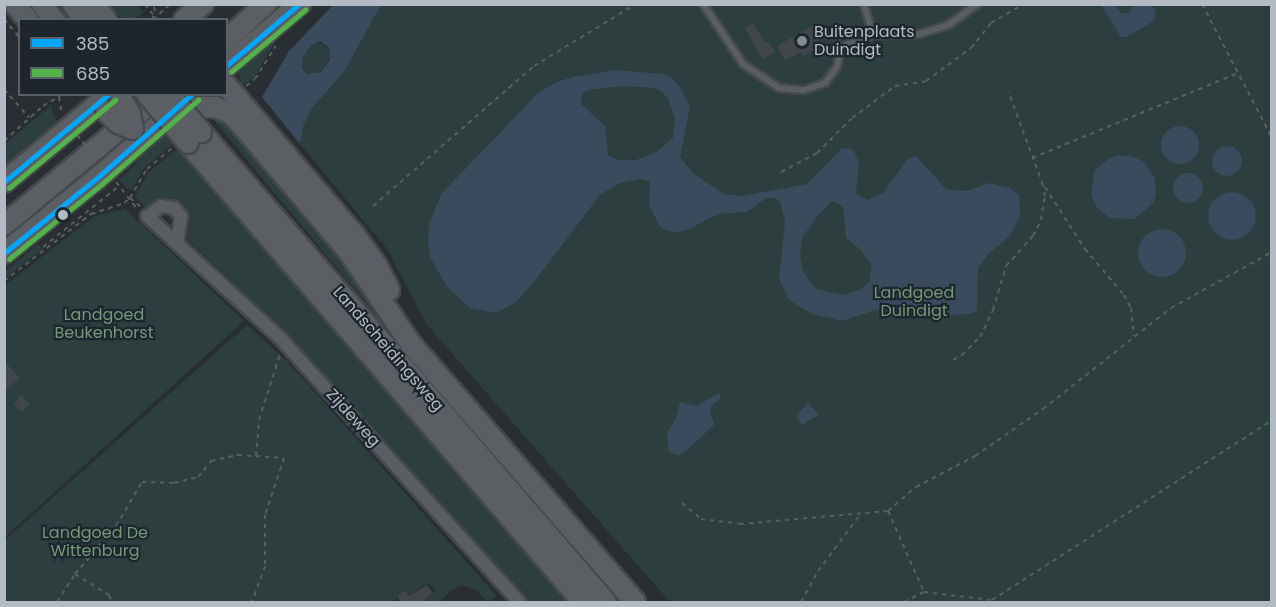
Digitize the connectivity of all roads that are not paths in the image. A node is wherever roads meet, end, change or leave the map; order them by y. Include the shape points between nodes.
1 (15, 4) edge
2 (42, 4) edge
3 (73, 4) edge
4 (94, 4) edge
5 (203, 4) edge
6 (247, 4) edge
7 (266, 4) edge
8 (300, 4) edge
9 (703, 4) edge
10 (864, 4) edge
11 (978, 4) edge
12 (26, 18) edge
13 (52, 18) edge
14 (84, 18) edge
15 (104, 18) edge
16 (186, 18) edge
17 (228, 21) edge
18 (873, 35) junction
19 (228, 38) edge
20 (228, 64) edge
21 (228, 87) edge
22 (140, 96) edge
23 (149, 96) edge
24 (158, 96) edge
25 (181, 99) edge
26 (117, 116) edge
27 (195, 137) junction
28 (4, 182) edge
29 (4, 209) edge
30 (4, 225) edge
31 (177, 244) junction
32 (4, 253) edge
33 (433, 369) junction
34 (519, 603) edge
35 (583, 603) edge
36 (606, 603) edge
37 (635, 603) edge

1 - 12 main road
2 - 13 main road
3 - 14 main road
4 - 15 main road
5 - 16 main road
6 - 17 main road
7 - 19 main road
8 - 20 main road
9 - 18 lane via 743,64 779,88 804,90 825,83 837,67 841,47
10 - 18 lane
11 - 18 lane via 950,24 920,34
21 - 33 main road via 365,250
22 - 26 main road
23 - 27 main road, Landscheidingsweg, bridge
24 - 26 main road
25 - 26 main road via 162,122
25 - 27 main road, Landscheidingsweg, bridge
25 - 33 main road via 215,107 239,122 349,252 397,326
26 - 28 main road
26 - 29 main road
26 - 30 main road
26 - 32 main road
27 - 35 main road, Landscheidingsweg
27 - 36 main road, Landscheidingsweg
31 - 31 street, Zijdeweg via 150,218 160,206 174,208 181,216
31 - 34 street, Zijdeweg via 285,343
33 - 37 main road

